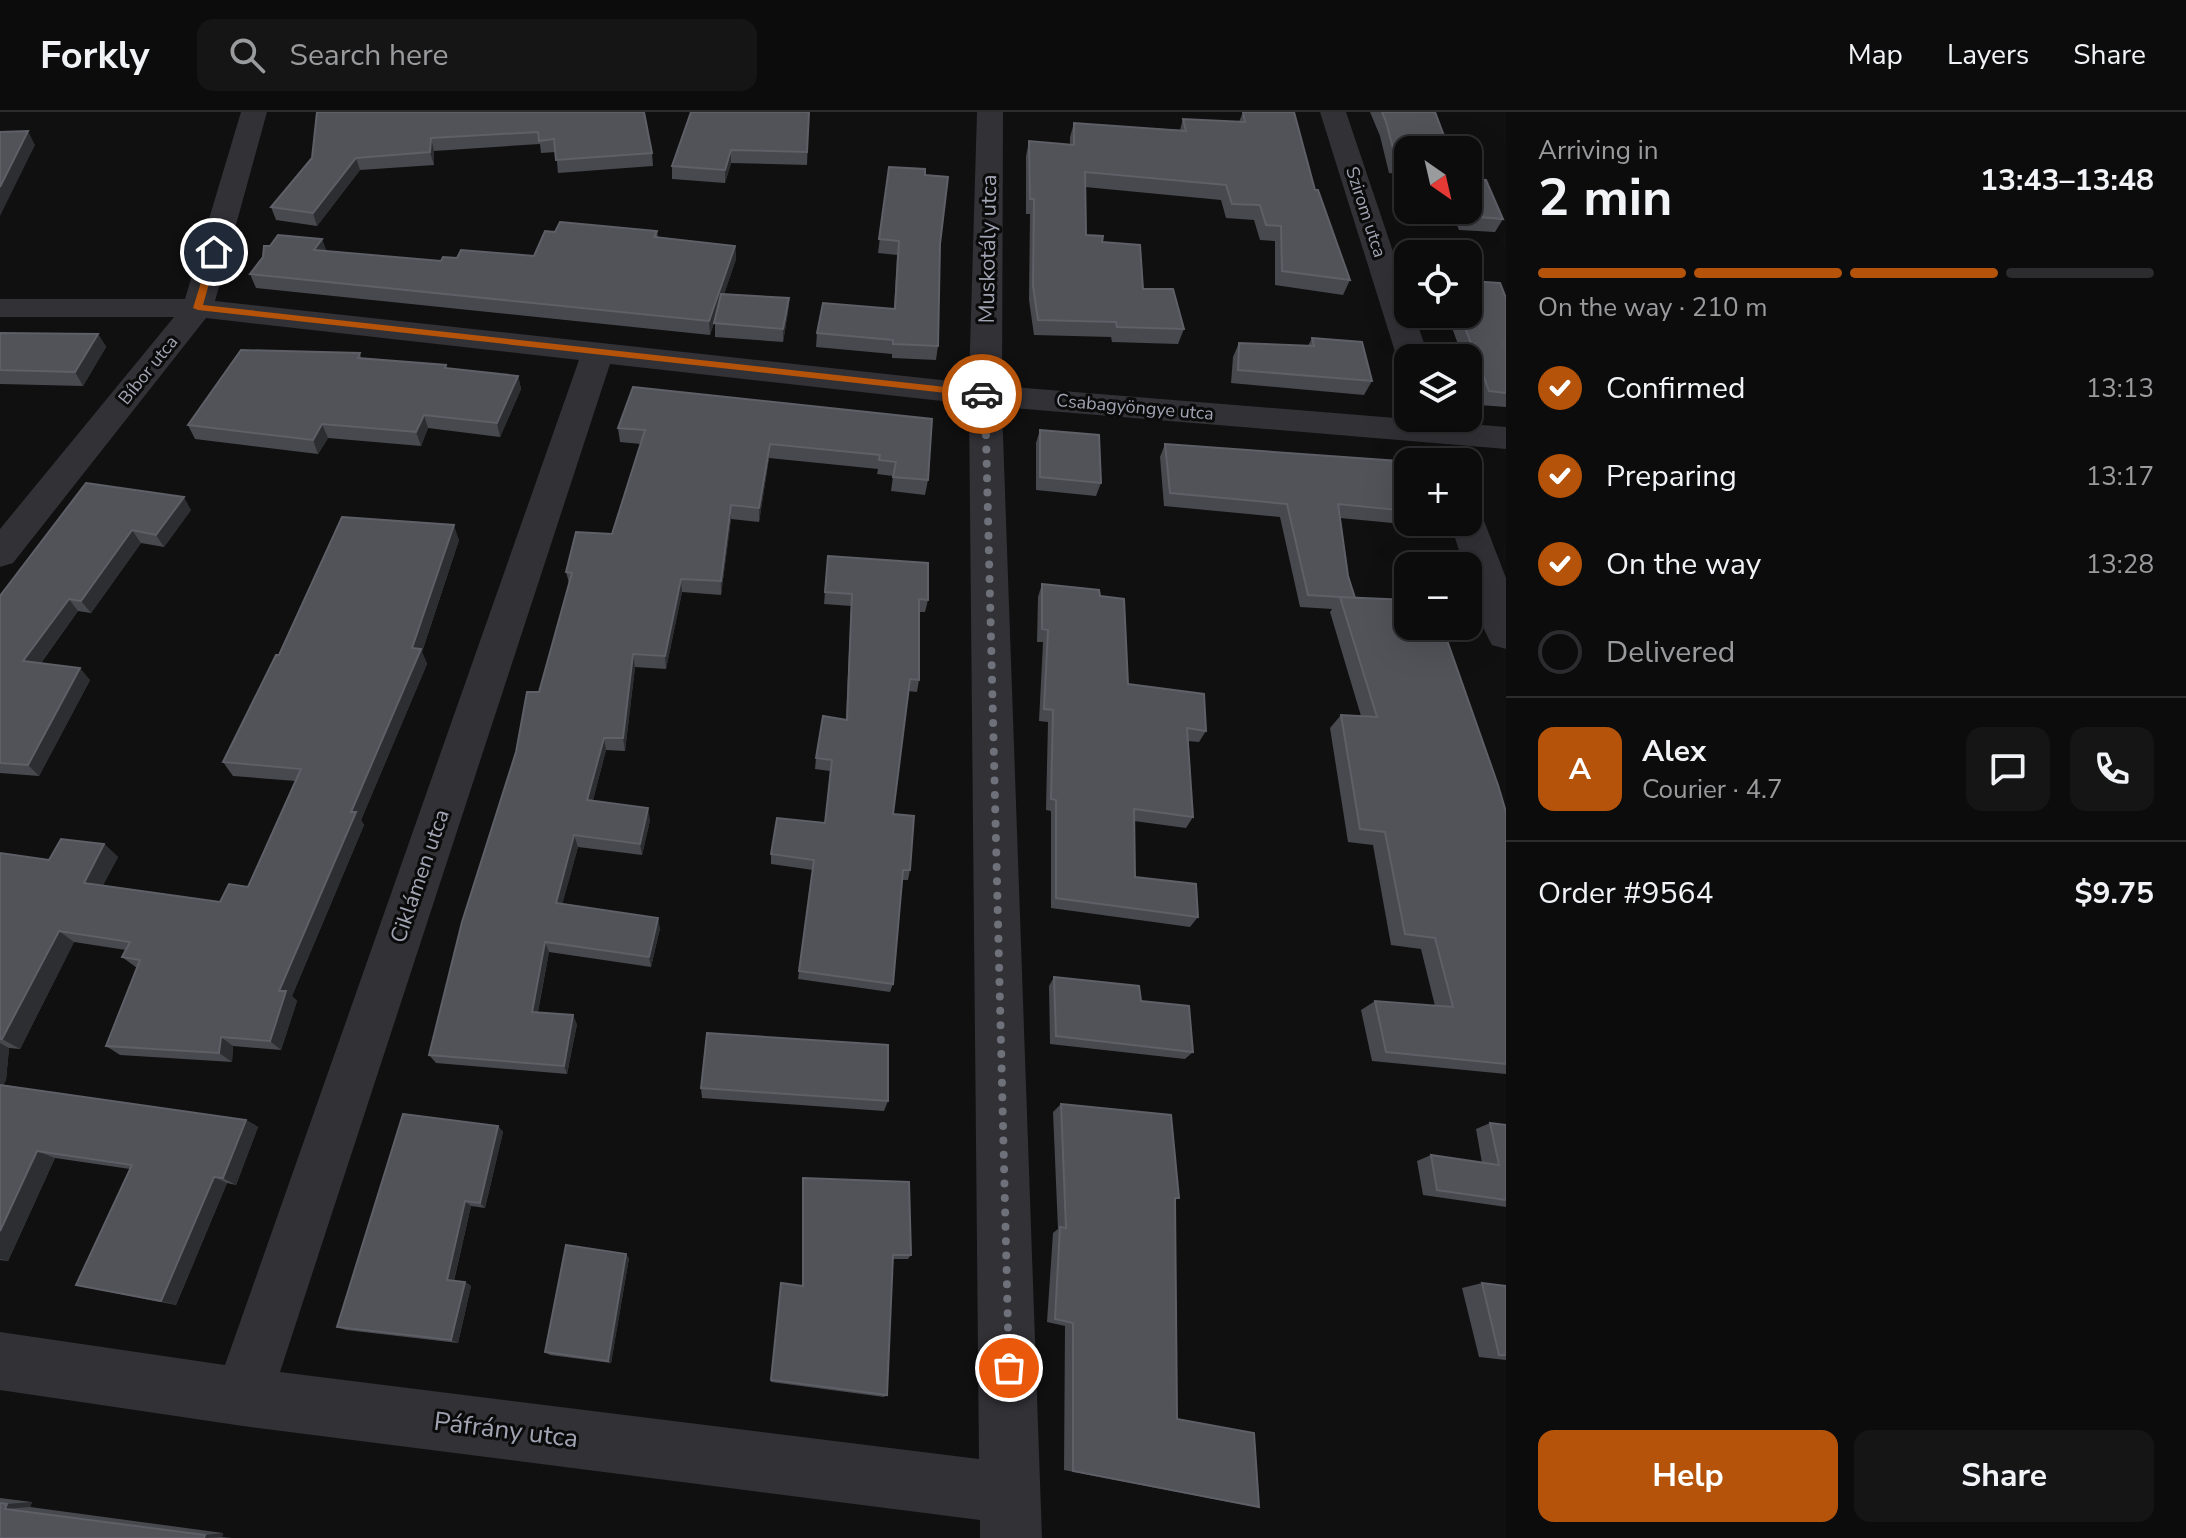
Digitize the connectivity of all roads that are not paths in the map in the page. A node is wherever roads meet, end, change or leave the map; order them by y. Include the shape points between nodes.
1 (254, 112) edge
2 (990, 112) edge
3 (1333, 112) edge
4 (0, 308) edge
5 (198, 308) junction
6 (1408, 344) edge
7 (597, 354) junction
8 (985, 395) junction
9 (1439, 438) edge
10 (1506, 438) edge
11 (1473, 536) edge
12 (0, 554) edge
13 (1506, 634) edge
14 (0, 1361) edge
15 (243, 1397) junction
16 (1012, 1516) edge

1 - 5 street, Bíbor utca
2 - 8 street, Muskotály utca
3 - 6 street, Szirom utca
4 - 5 street, Csabagyöngye utca
5 - 7 street, Csabagyöngye utca
5 - 12 street, Bíbor utca
7 - 8 street, Csabagyöngye utca
7 - 15 street, Ciklámen utca
8 - 9 street, Csabagyöngye utca
8 - 16 street, Muskotály utca
9 - 10 street, Csabagyöngye utca
11 - 13 street
14 - 15 street, Páfrány utca
15 - 16 street, Páfrány utca

